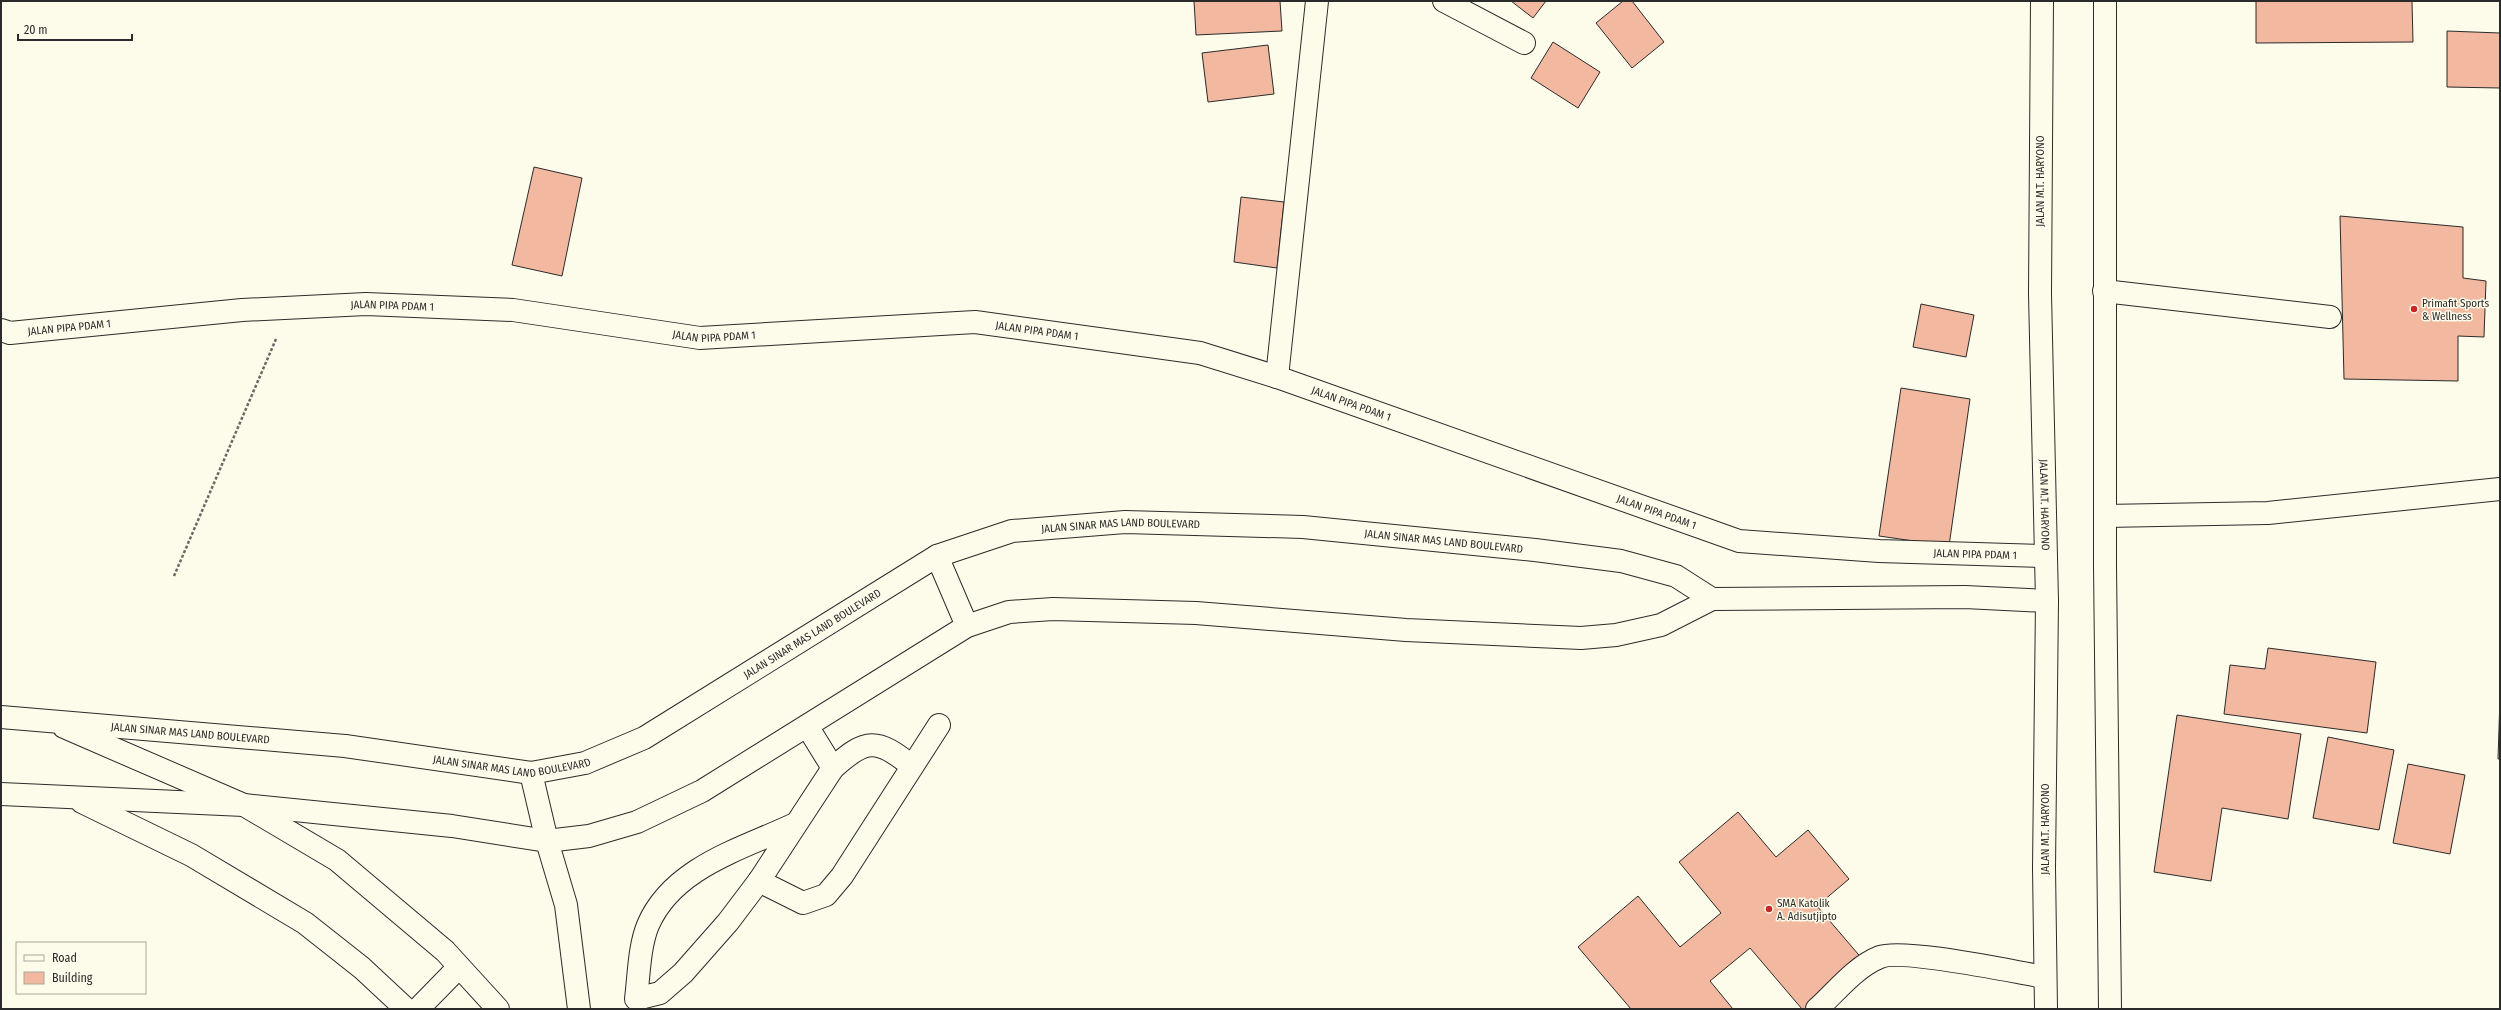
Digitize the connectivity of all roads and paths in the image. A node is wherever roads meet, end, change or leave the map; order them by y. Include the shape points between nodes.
1 (1317, 1) edge
2 (1444, 1) edge
3 (2042, 1) edge
4 (2105, 1) edge
5 (1524, 43) dead end
6 (2104, 291) junction
7 (290, 308) junction
8 (2330, 317) dead end
9 (1, 330) edge
10 (1277, 377) junction
11 (2500, 489) edge
12 (2105, 516) junction
13 (937, 556) junction
14 (2044, 556) junction
15 (174, 576) dead end
16 (1712, 599) junction
17 (2047, 601) junction
18 (967, 626) junction
19 (1, 717) edge
20 (48, 721) junction
21 (940, 725) dead end
22 (807, 726) junction
23 (912, 766) junction
24 (833, 768) junction
25 (531, 773) junction
26 (1, 794) edge
27 (75, 799) junction
28 (244, 805) junction
29 (795, 824) junction
30 (547, 841) junction
31 (759, 881) junction
32 (459, 967) junction
33 (2045, 977) junction
34 (637, 1004) edge
35 (406, 1009) edge
36 (418, 1009) edge
37 (498, 1009) edge
38 (579, 1009) edge
39 (1817, 1009) edge
40 (2046, 1009) edge
41 (2110, 1009) edge

1 - 10 main road
2 - 5 main road
3 - 14 main road, JALAN M.T. HARYONO via 2040,294
4 - 6 main road
6 - 8 main road
6 - 12 main road
7 - 9 main road, JALAN PIPA PDAM 1 via 10,332
7 - 10 main road, JALAN PIPA PDAM 1 via 366,304 513,310 700,338 975,322 1200,353
7 - 15 path
10 - 14 main road, JALAN PIPA PDAM 1 via 1739,541 1879,551
11 - 12 main road via 2268,513
12 - 41 main road
13 - 16 main road, JALAN SINAR MAS LAND BOULEVARD via 1012,531 1125,522 1303,527 1621,561 1676,576
13 - 18 main road
13 - 25 main road, JALAN SINAR MAS LAND BOULEVARD via 644,738 585,763
14 - 17 main road, JALAN M.T. HARYONO
16 - 17 main road via 1965,597
16 - 18 main road via 1661,625 1616,635 1581,638 1406,630 1196,613 1053,608 1009,612
17 - 33 main road, JALAN M.T. HARYONO
18 - 22 main road
19 - 20 main road, JALAN SINAR MAS LAND BOULEVARD
20 - 25 main road, JALAN SINAR MAS LAND BOULEVARD via 345,746
20 - 28 main road
21 - 23 main road
22 - 24 main road
22 - 30 main road via 702,791 638,822 589,836
23 - 24 main road via 891,750 876,744 851,752
23 - 31 main road via 842,876 826,894 803,903
24 - 29 main road
25 - 30 main road
26 - 27 main road
27 - 28 main road via 190,801
27 - 35 main road via 191,855 305,923 362,968
28 - 30 main road via 452,826
28 - 32 main road via 337,860 445,951
29 - 31 main road
29 - 34 main road via 695,870 659,904 648,926 641,953
30 - 38 main road via 566,905
31 - 34 main road via 683,974 660,993
32 - 36 main road
32 - 37 main road
33 - 39 main road via 1922,957 1882,956 1862,966
33 - 40 main road, JALAN M.T. HARYONO

